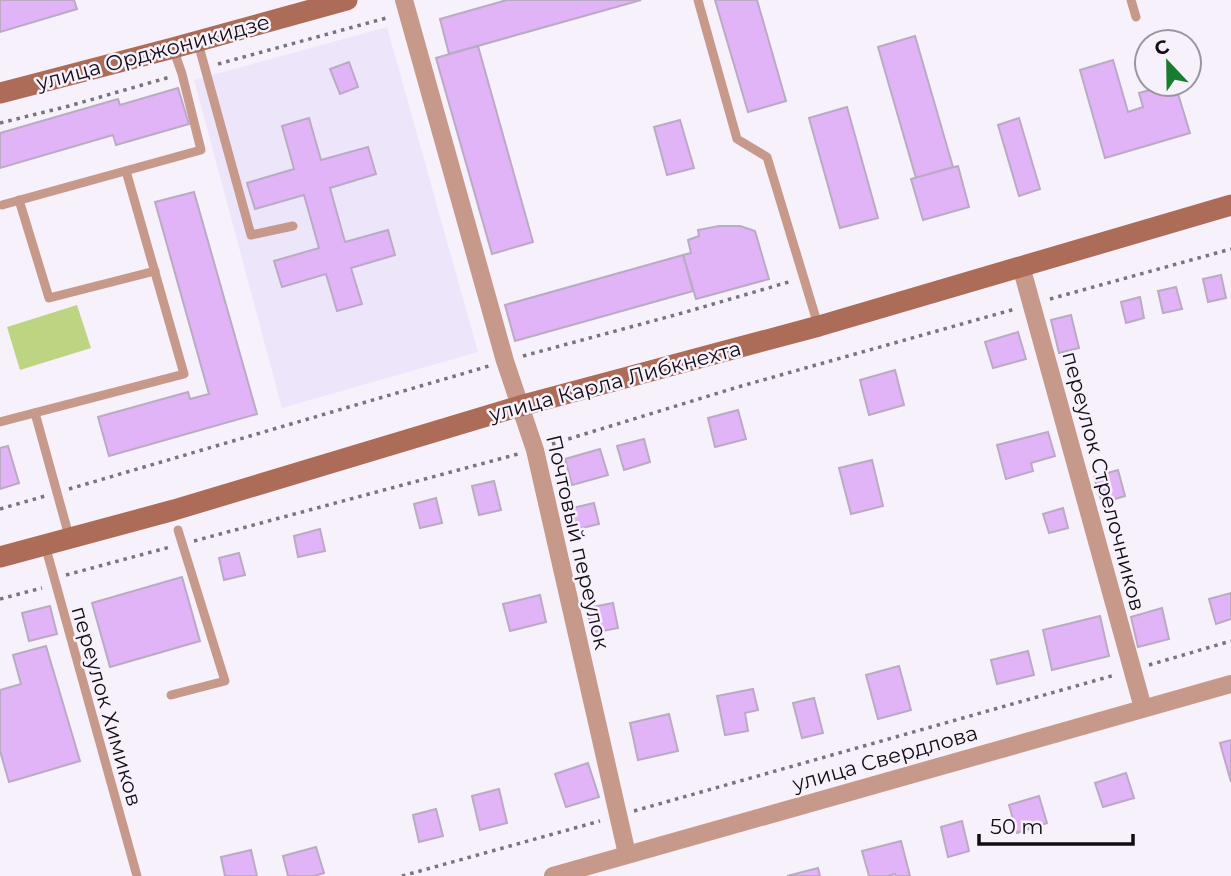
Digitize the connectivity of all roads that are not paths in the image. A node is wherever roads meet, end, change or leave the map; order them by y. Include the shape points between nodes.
1 (347, 0) edge
2 (404, 0) edge
3 (698, 0) edge
4 (1131, 0) edge
5 (1136, 17) dead end
6 (197, 41) junction
7 (173, 48) junction
8 (0, 93) edge
9 (126, 171) junction
10 (19, 200) junction
11 (2, 205) dead end
12 (1231, 205) edge
13 (293, 226) dead end
14 (1021, 267) junction
15 (155, 271) junction
16 (819, 326) junction
17 (520, 406) junction
18 (35, 413) junction
19 (0, 422) edge
20 (178, 530) dead end
21 (70, 538) junction
22 (45, 545) junction
23 (0, 557) edge
24 (1231, 684) edge
25 (171, 695) dead end
26 (1143, 708) junction
27 (627, 855) junction
28 (137, 876) edge
29 (552, 876) edge

1 - 6 street, улица Орджоникидзе
2 - 17 street, Почтовый переулок
3 - 16 lane via 737,139 767,157
4 - 5 lane
6 - 7 street, улица Орджоникидзе
6 - 13 lane via 251,235
7 - 8 street, улица Орджоникидзе
7 - 9 lane via 201,150
9 - 10 lane
9 - 15 lane
10 - 11 lane
10 - 15 lane via 49,298
12 - 14 street, улица Карла Либкнехта
14 - 16 street, улица Карла Либкнехта
14 - 26 street, переулок Стрелочников
15 - 18 lane via 184,374
16 - 17 street, улица Карла Либкнехта
17 - 21 street, улица Карла Либкнехта
17 - 27 street, Почтовый переулок via 535,450
18 - 19 lane
18 - 21 lane
20 - 25 lane via 225,681
21 - 22 street, улица Карла Либкнехта
22 - 23 street, улица Карла Либкнехта
22 - 28 lane, переулок Химиков
24 - 26 street, улица Свердлова
26 - 27 street, улица Свердлова
27 - 29 street, улица Свердлова

